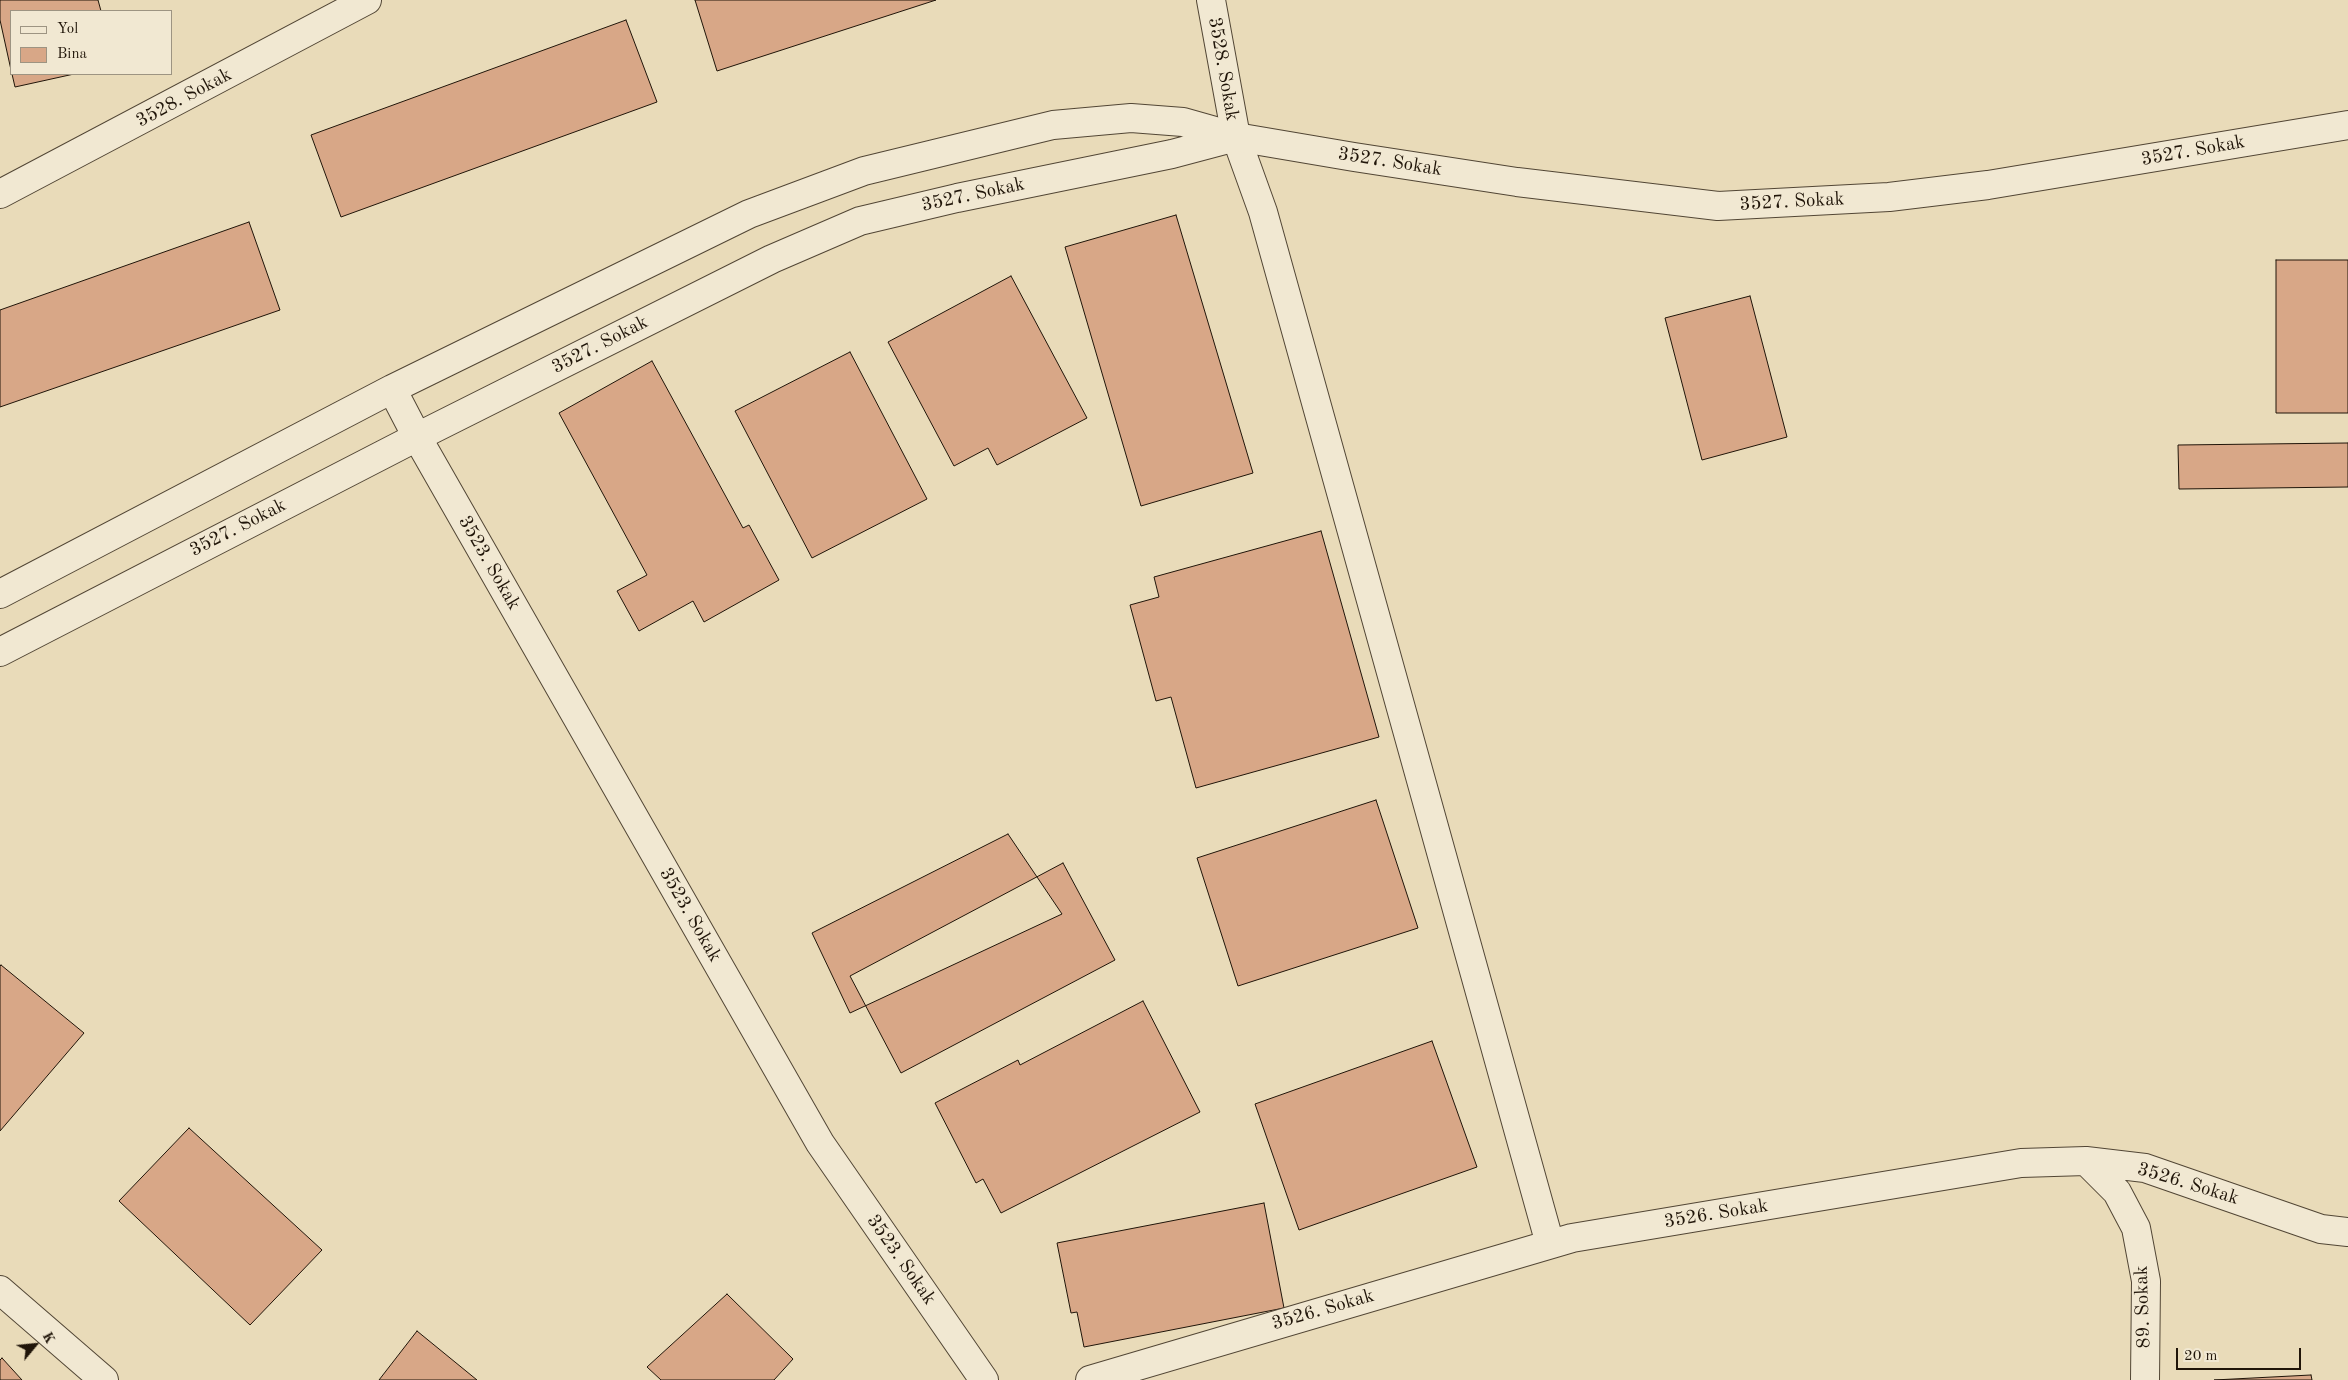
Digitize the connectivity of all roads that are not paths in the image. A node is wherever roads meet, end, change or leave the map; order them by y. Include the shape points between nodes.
1 (367, 0) edge
2 (1211, 0) edge
3 (2348, 124) edge
4 (1236, 137) junction
5 (0, 194) edge
6 (392, 388) junction
7 (417, 437) junction
8 (0, 594) edge
9 (0, 652) edge
10 (2086, 1161) junction
11 (2348, 1232) edge
12 (1550, 1244) junction
13 (0, 1290) edge
14 (104, 1380) edge
15 (984, 1380) edge
16 (1090, 1380) edge
17 (2145, 1380) edge

1 - 5 street, 3528. Sokak
2 - 4 street, 3528. Sokak
3 - 4 street, 3527. Sokak via 1988,186 1889,197 1718,206 1517,182
4 - 6 street, 3527. Sokak via 1166,120 1131,118 1053,125 864,171 749,214
4 - 7 street, 3527. Sokak via 1172,154 860,220 772,259
4 - 12 street, 3528. Sokak via 1263,212
6 - 7 street, 3523. Sokak
6 - 8 street, 3527. Sokak
7 - 9 street, 3527. Sokak
7 - 15 street, 3523. Sokak via 820,1144
10 - 11 street, 3526. Sokak via 2145,1168 2321,1229
10 - 12 street, 3526. Sokak via 2021,1163
10 - 17 street, 89. Sokak via 2117,1192 2136,1228 2146,1281
12 - 16 street, 3526. Sokak
13 - 14 street

